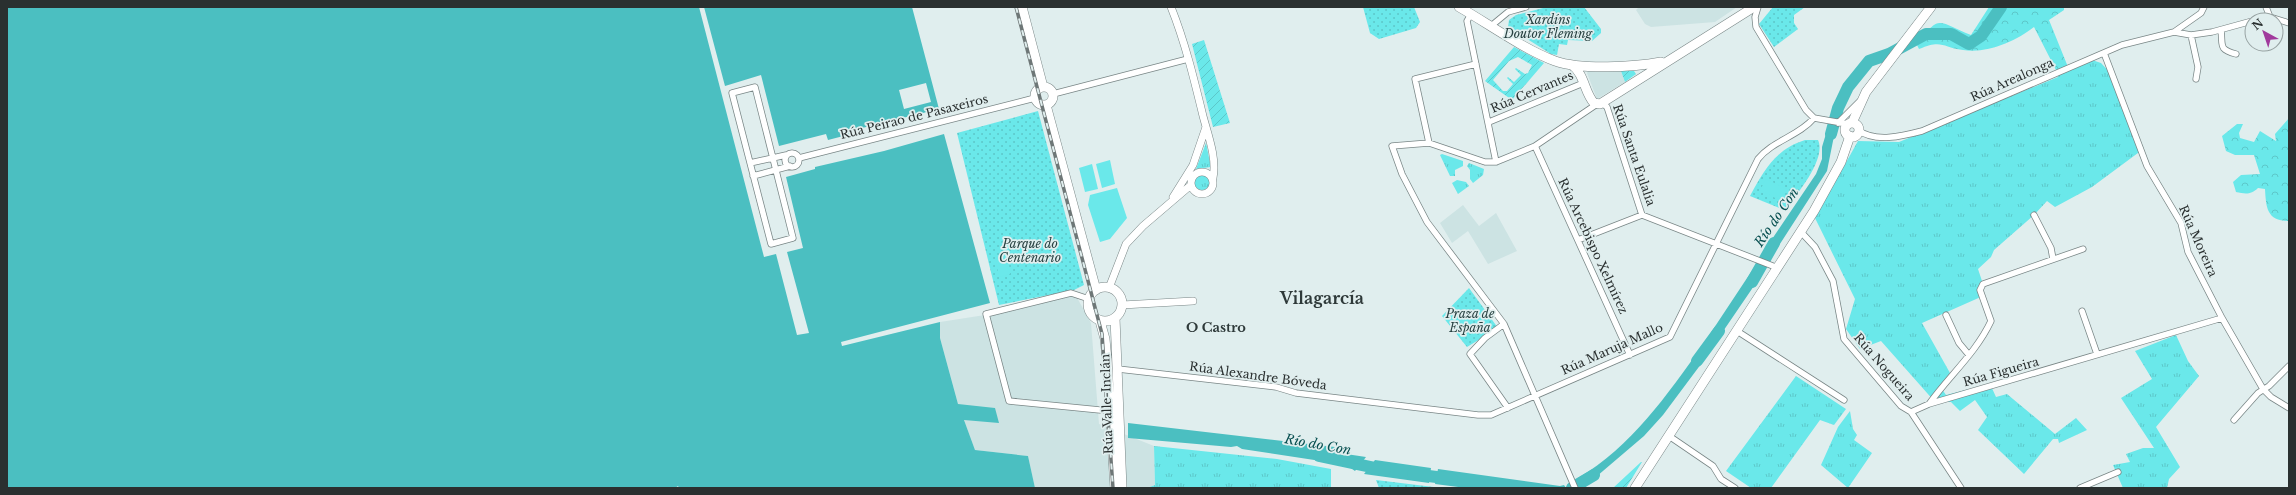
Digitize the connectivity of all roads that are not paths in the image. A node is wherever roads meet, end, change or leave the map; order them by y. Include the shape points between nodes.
1 (1022, 7) edge
2 (1171, 7) edge
3 (1459, 7) edge
4 (1526, 7) edge
5 (1754, 7) edge
6 (1758, 7) edge
7 (1931, 7) edge
8 (2204, 7) edge
9 (1469, 17) junction
10 (2244, 23) edge
11 (1492, 26) junction
12 (2220, 30) junction
13 (2174, 32) junction
14 (2191, 35) junction
15 (2104, 53) junction
16 (2236, 54) dead end
17 (1188, 59) junction
18 (1668, 61) junction
19 (1476, 64) junction
20 (1572, 65) junction
21 (1622, 65) junction
22 (1606, 66) junction
23 (1582, 79) junction
24 (2196, 79) dead end
25 (1632, 83) junction
26 (1043, 87) junction
27 (1053, 94) junction
28 (1035, 98) junction
29 (1860, 101) junction
30 (1600, 103) junction
31 (1046, 106) junction
32 (1814, 118) junction
33 (1489, 122) junction
34 (1849, 125) junction
35 (1206, 127) junction
36 (1204, 136) junction
37 (1429, 143) junction
38 (1210, 144) junction
39 (1535, 146) junction
40 (786, 155) junction
41 (773, 158) junction
42 (799, 158) junction
43 (1496, 162) junction
44 (750, 163) junction
45 (790, 166) junction
46 (1193, 166) junction
47 (776, 170) junction
48 (753, 176) junction
49 (1213, 178) junction
50 (1192, 182) junction
51 (1182, 184) junction
52 (1165, 207) junction
53 (1642, 215) junction
54 (2034, 215) dead end
55 (1801, 232) junction
56 (1578, 240) junction
57 (1718, 243) junction
58 (2083, 249) dead end
59 (2053, 259) junction
60 (1778, 268) junction
61 (1109, 288) junction
62 (1096, 290) junction
63 (1089, 299) junction
64 (1193, 301) dead end
65 (1122, 305) junction
66 (2082, 311) dead end
67 (1946, 315) dead end
68 (1115, 318) junction
69 (2222, 318) junction
70 (1100, 321) junction
71 (1504, 324) junction
72 (1738, 331) junction
73 (2097, 354) junction
74 (1630, 355) junction
75 (1969, 355) junction
76 (2289, 366) edge
77 (1118, 369) junction
78 (2263, 389) junction
79 (1534, 396) junction
80 (1844, 400) dead end
81 (1929, 404) junction
82 (1508, 408) junction
83 (2289, 408) edge
84 (1110, 411) junction
85 (1910, 412) junction
86 (2234, 420) dead end
87 (1669, 436) junction
88 (2118, 472) dead end
89 (1115, 488) edge
90 (1122, 488) edge
91 (1575, 488) edge
92 (1635, 488) edge
93 (1735, 488) edge
94 (1961, 488) edge
95 (2080, 488) edge

1 - 26 main road
2 - 17 street
3 - 9 main road
4 - 11 street via 1508,12
5 - 18 main road
6 - 32 street via 1756,27 1802,104
7 - 29 main road
8 - 13 street, Rúa Arealonga via 2201,13
9 - 11 main road
9 - 19 street
10 - 12 street, Rúa Arealonga
11 - 20 main road via 1548,57
12 - 14 street, Rúa Arealonga
12 - 16 street via 2222,48
13 - 14 street, Rúa Arealonga
13 - 15 street, Rúa Arealonga via 2149,37
14 - 24 street via 2198,68
15 - 34 street, Rúa Arealonga via 1922,131 1900,137 1872,135 1864,134
15 - 69 street, Rúa Moreira via 2148,166 2181,223 2188,252
17 - 27 street
17 - 35 street
18 - 21 main road via 1648,65
18 - 25 main road
19 - 33 street
19 - 37 street via 1415,79
20 - 22 main road
20 - 23 main road
21 - 22 main road
21 - 25 street via 1640,70 1640,74
22 - 23 street, Rúa Cervantes via 1585,69 1582,72
23 - 30 main road via 1591,99
23 - 33 street, Rúa Cervantes via 1581,84
25 - 30 main road
26 - 27 main road
26 - 28 main road
27 - 31 main road via 1053,101
28 - 31 main road via 1038,104
28 - 42 street, Rúa Peirao de Pasaxeiros
29 - 34 main road
29 - 34 street
30 - 39 street
30 - 53 street, Rúa Santa Eulalia via 1607,107
31 - 62 main road
32 - 34 street, Rúa Arealonga
32 - 57 street, Rúa Maruja Mallo via 1758,159
33 - 43 street
34 - 55 main road via 1855,136 1850,136 1836,172
35 - 36 street
35 - 38 street
36 - 38 street
36 - 46 street
37 - 43 street via 1485,162
37 - 71 street via 1392,146 1402,174 1421,212
38 - 49 street via 1215,170
39 - 43 street
39 - 56 street, Rúa Arcebispo Xelmírez
40 - 41 street
40 - 42 street, Rúa Peirao de Pasaxeiros via 794,153
40 - 45 street via 785,162
41 - 44 street
41 - 44 street via 755,87 732,93
41 - 47 street
42 - 45 street, Rúa Peirao de Pasaxeiros via 797,164
44 - 48 street
45 - 47 street
46 - 50 street
46 - 51 street
47 - 48 street
47 - 48 street via 793,238 771,244
49 - 50 street via 1203,171 1196,173
49 - 50 street via 1213,188 1204,194 1194,191
50 - 51 street
50 - 52 street
51 - 52 street
52 - 61 street via 1126,244
53 - 56 street
53 - 57 street, Rúa Santa Eulalia
54 - 59 street via 2051,248
55 - 60 main road
55 - 85 street, Rúa Nogueira via 1815,246 1833,281 1841,328 1847,342 1901,406
56 - 74 street, Rúa Arcebispo Xelmírez
57 - 60 street, Rúa Santa Eulalia
57 - 74 street, Rúa Maruja Mallo via 1672,335
58 - 59 street
59 - 75 street via 1983,284 1980,290 1991,321
60 - 72 main road
61 - 62 main road
61 - 65 main road via 1119,294
62 - 63 main road
63 - 70 main road via 1090,313
63 - 84 street via 1071,293 986,314 1009,401
64 - 65 street
65 - 68 main road via 1120,313
66 - 73 street
67 - 75 street via 1959,343
68 - 70 main road
68 - 77 main road, Rúa Valle-Inclán
69 - 73 street, Rúa Figueira
69 - 78 street, Rúa Moreira
70 - 84 main road, Rúa Valle-Inclán via 1105,339
71 - 79 street
71 - 82 street via 1485,338 1470,354
72 - 80 street
72 - 87 main road
73 - 81 street, Rúa Figueira
74 - 79 street, Rúa Maruja Mallo
75 - 81 street
76 - 78 street
77 - 82 street, Rúa Alexandre Bóveda via 1276,387 1296,393 1484,416
77 - 90 main road, Rúa Valle-Inclán
78 - 83 street, Rúa Moreira
78 - 86 street
79 - 82 street, Rúa Maruja Mallo
79 - 91 street
81 - 85 street, Rúa Figueira
84 - 89 main road, Rúa Valle-Inclán
85 - 94 street, Rúa Nogueira
87 - 92 main road
87 - 93 street via 1713,466 1721,479
88 - 95 street

